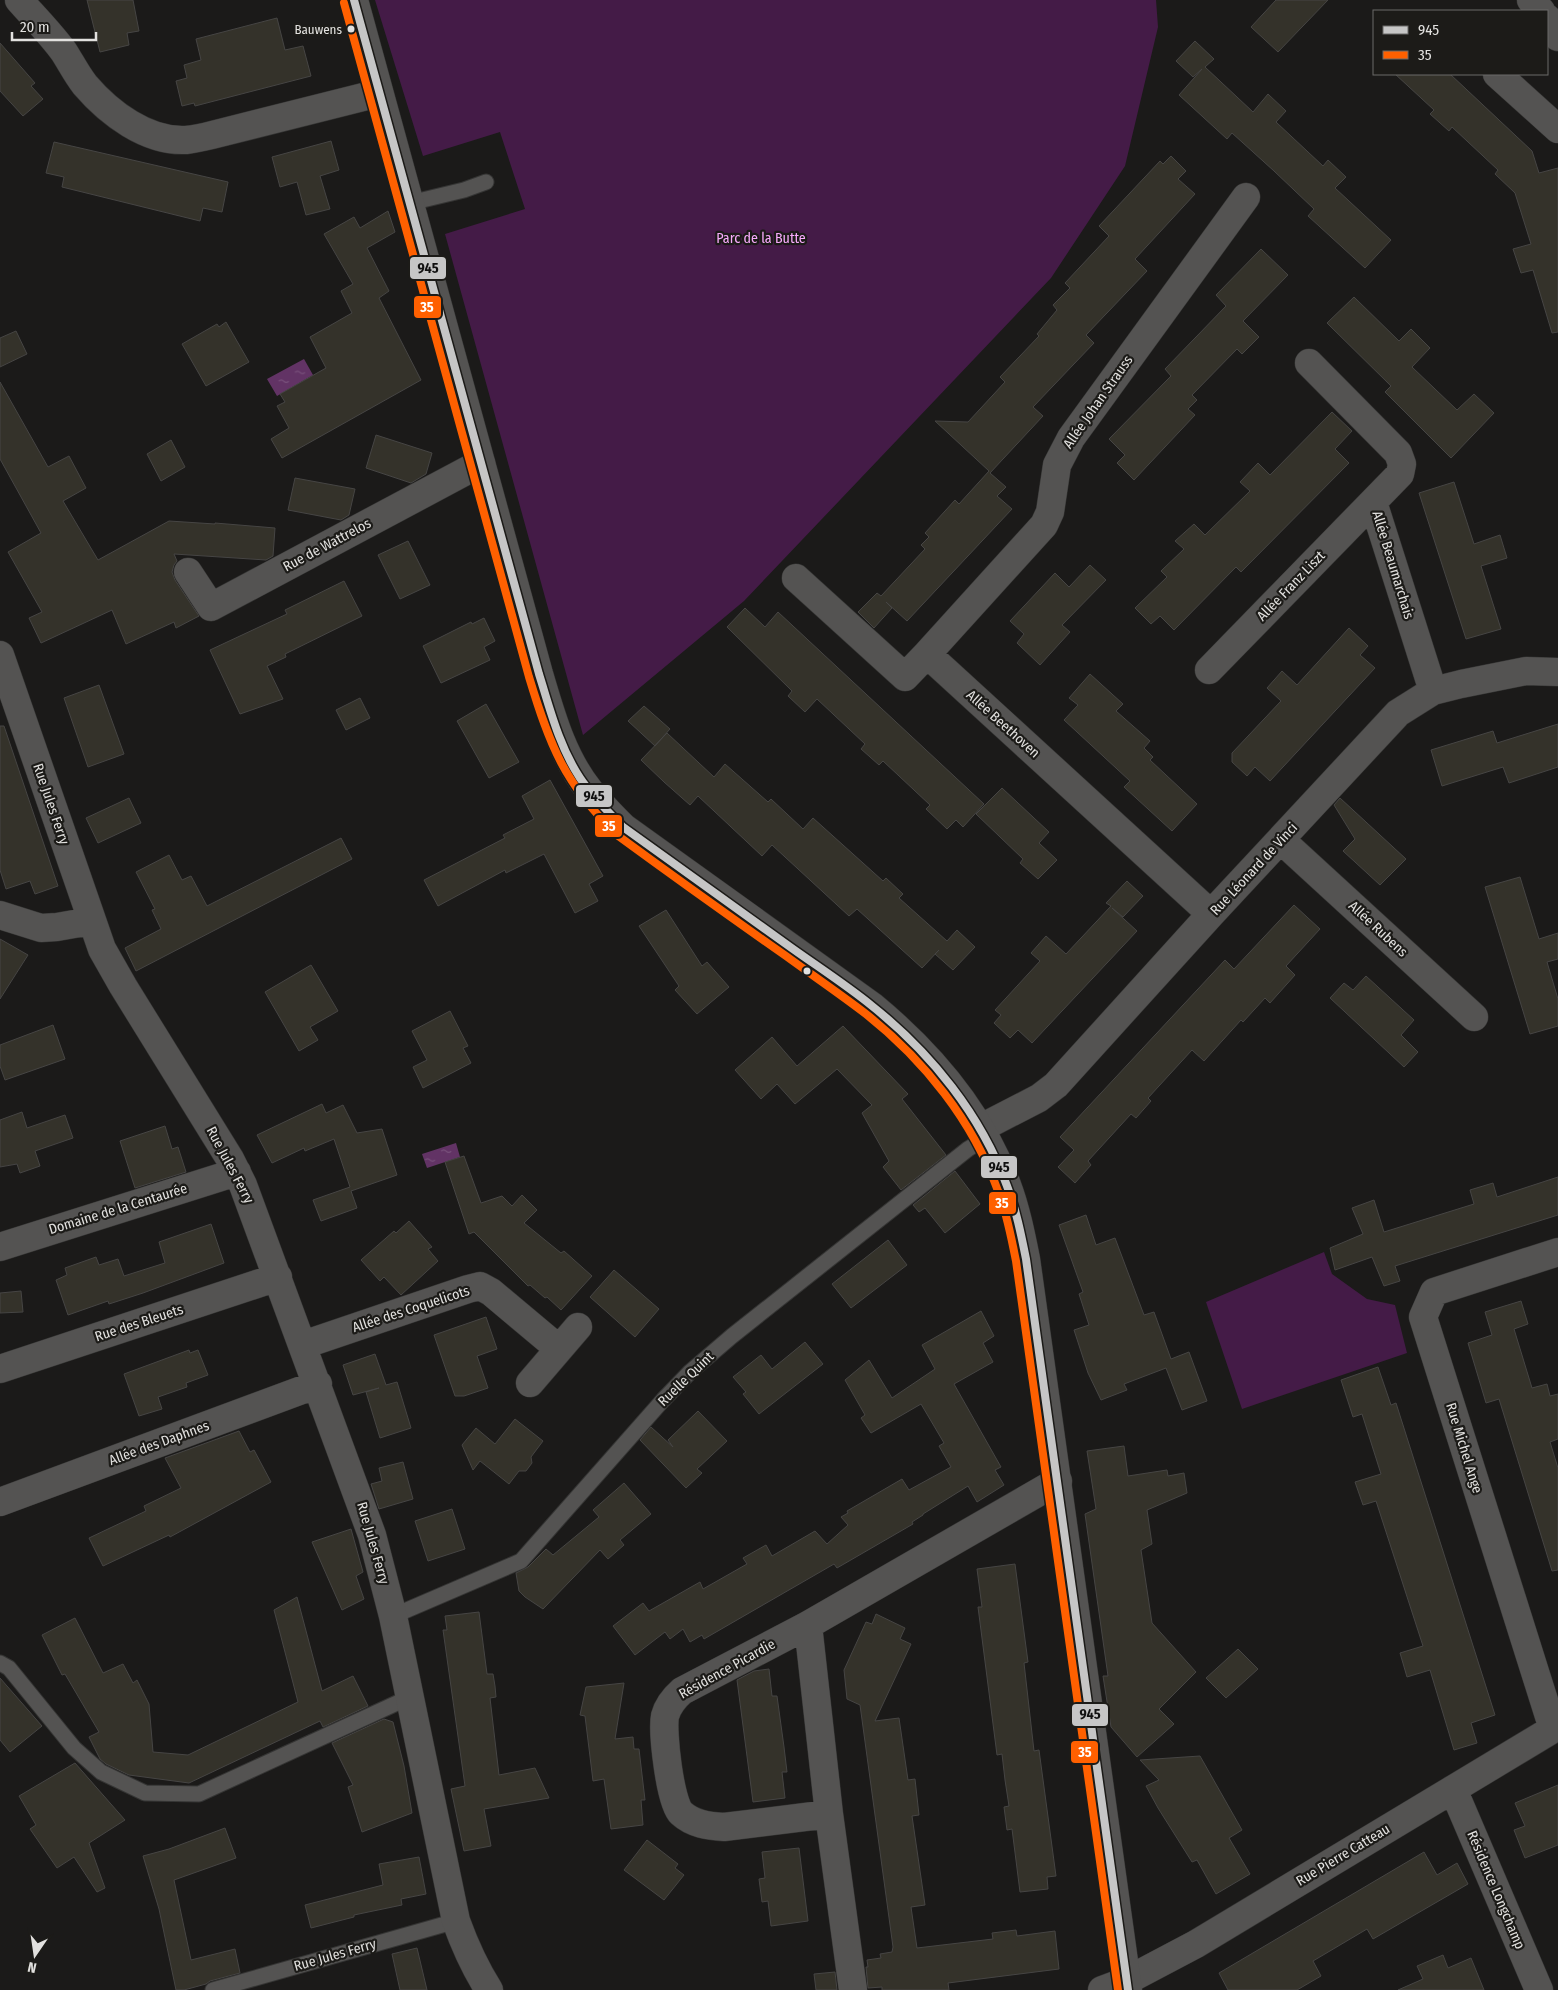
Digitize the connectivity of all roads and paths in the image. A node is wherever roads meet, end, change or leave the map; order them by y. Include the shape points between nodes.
1 (19, 0) edge
2 (354, 0) edge
3 (1530, 0) edge
4 (1540, 10) edge
5 (1548, 20) edge
6 (1558, 37) edge
7 (1498, 75) edge
8 (379, 93) junction
9 (1558, 129) edge
10 (486, 182) dead end
11 (1246, 198) dead end
12 (410, 204) junction
13 (1309, 362) dead end
14 (481, 463) junction
15 (1373, 502) junction
16 (188, 572) dead end
17 (796, 578) dead end
18 (927, 654) junction
19 (0, 655) edge
20 (1209, 670) dead end
21 (1558, 672) edge
22 (1433, 691) junction
23 (1281, 840) junction
24 (1211, 914) junction
25 (0, 915) edge
26 (91, 921) junction
27 (1474, 1017) dead end
28 (983, 1133) junction
29 (237, 1172) junction
30 (0, 1247) edge
31 (1558, 1252) edge
32 (278, 1277) junction
33 (578, 1327) dead end
34 (303, 1345) junction
35 (559, 1349) junction
36 (0, 1370) edge
37 (530, 1383) dead end
38 (318, 1384) junction
39 (1058, 1481) junction
40 (0, 1502) edge
41 (393, 1616) junction
42 (808, 1624) junction
43 (0, 1663) edge
44 (410, 1696) junction
45 (1556, 1728) edge
46 (1453, 1789) junction
47 (829, 1814) junction
48 (456, 1921) junction
49 (1119, 1987) edge
50 (213, 1990) edge
51 (489, 1990) edge
52 (853, 1990) edge
53 (1538, 1990) edge

1 - 8 street via 56,41 84,84 100,101 140,130 165,138 185,140 212,135
2 - 8 street
3 - 4 street
5 - 6 street
7 - 9 street
8 - 12 street
10 - 12 lane
11 - 18 street, Allée Johan Strauss via 1071,438 1057,465 1050,512 1044,525
12 - 14 street
13 - 15 street, Allée Beaumarchais via 1398,453 1402,464 1400,474
14 - 16 street, Rue de Wattrelos via 211,607
14 - 28 street via 552,717 564,747 588,789 623,827 642,842 887,1018 948,1082
15 - 20 street, Allée Franz Liszt
15 - 22 street, Allée Beaumarchais
17 - 18 street via 905,677
18 - 24 street, Allée Beethoven
19 - 26 street, Rue Jules Ferry
21 - 22 street, Rue Léonard de Vinci via 1506,674
22 - 23 street, Rue Léonard de Vinci via 1398,713
23 - 24 street, Rue Léonard de Vinci
23 - 27 street, Allée Rubens
24 - 28 street, Rue Léonard de Vinci via 1056,1085
25 - 26 street via 41,928
26 - 29 street, Rue Jules Ferry via 116,975
28 - 39 street via 1007,1184 1020,1228
28 - 41 lane, Ruelle Quint via 690,1372 522,1561
29 - 30 street, Domaine de la Centaurée
29 - 32 street, Rue Jules Ferry
31 - 45 street, Rue Michel Ange via 1434,1292 1423,1317
32 - 34 street, Rue Jules Ferry
32 - 36 street, Rue des Bleuets
33 - 35 street
34 - 35 street, Allée des Coquelicots via 480,1286
34 - 38 street, Rue Jules Ferry
35 - 37 street
38 - 40 street, Allée des Daphnes
38 - 41 street, Rue Jules Ferry via 372,1534
39 - 42 street, Résidence Picardie
39 - 49 street
41 - 44 street, Rue Jules Ferry
42 - 47 street
42 - 47 street, Résidence Picardie via 682,1691 671,1702 665,1735 672,1796 679,1812 693,1821 724,1827
43 - 44 lane via 10,1668 74,1748 101,1772 145,1793 198,1794
44 - 48 street, Rue Jules Ferry
45 - 46 street, Rue Pierre Catteau
46 - 49 street, Rue Pierre Catteau
46 - 53 street, Résidence Longchamp
47 - 52 street
48 - 50 lane, Rue Jules Ferry
48 - 51 street, Rue Jules Ferry via 465,1947

